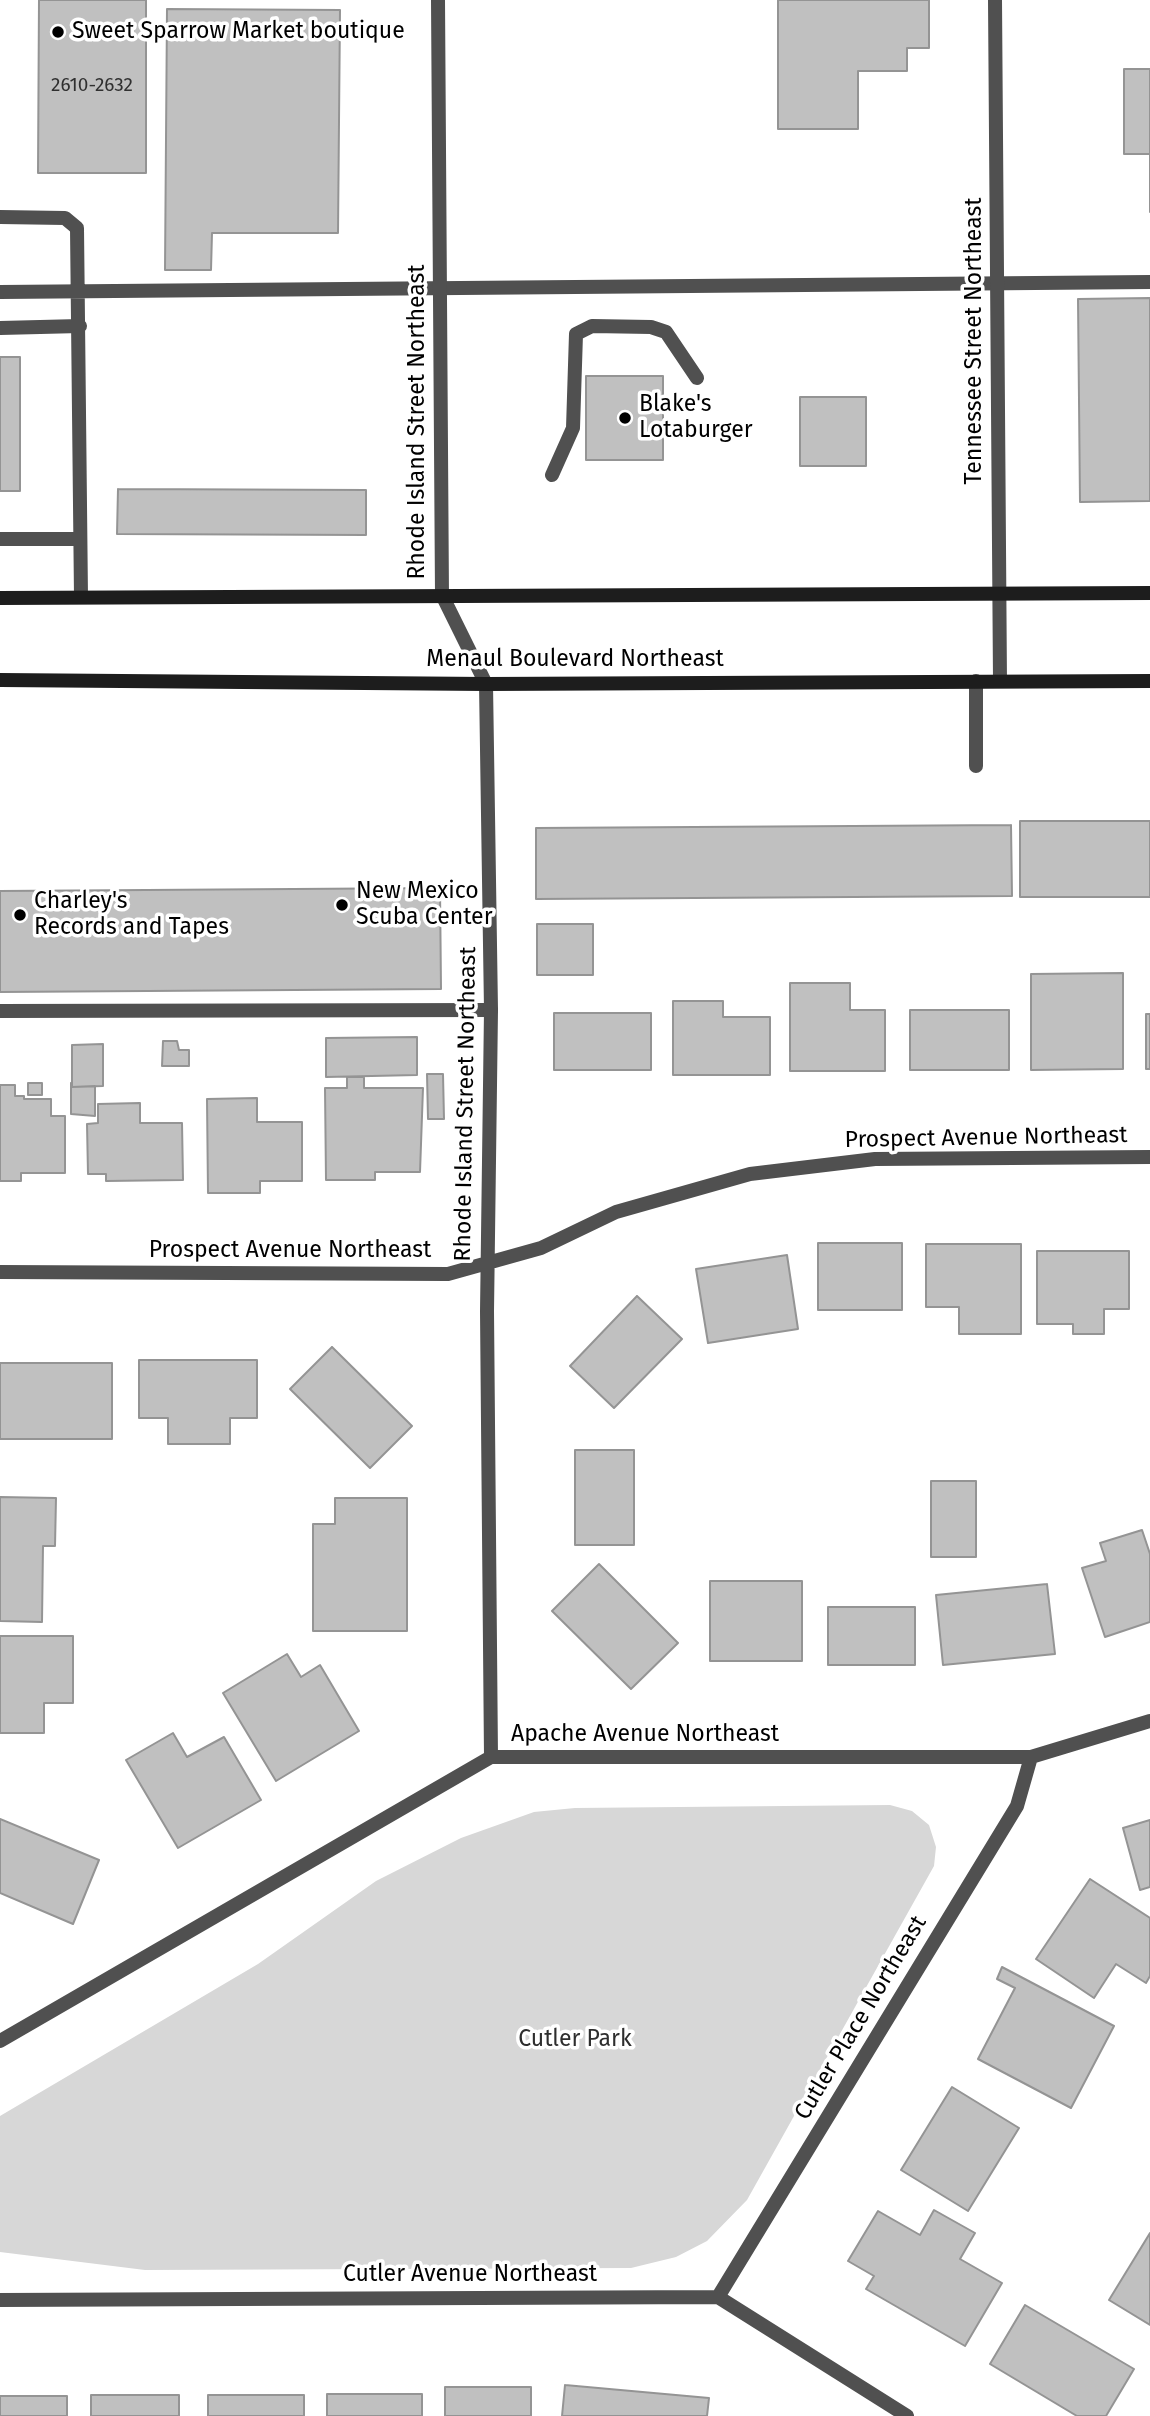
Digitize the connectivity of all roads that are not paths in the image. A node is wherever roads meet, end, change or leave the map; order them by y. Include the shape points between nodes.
1 (438, 0) edge
2 (995, 0) edge
3 (0, 217) edge
4 (997, 282) junction
5 (1150, 282) edge
6 (440, 288) junction
7 (80, 290) junction
8 (0, 292) edge
9 (80, 326) junction
10 (0, 328) edge
11 (697, 378) dead end
12 (552, 475) dead end
13 (0, 538) edge
14 (80, 538) junction
15 (999, 592) junction
16 (1150, 593) edge
17 (442, 595) junction
18 (81, 597) junction
19 (0, 598) edge
20 (0, 680) edge
21 (976, 681) junction
22 (1000, 681) junction
23 (1150, 681) edge
24 (486, 684) junction
25 (976, 766) dead end
26 (491, 1010) junction
27 (0, 1011) edge
28 (1150, 1157) edge
29 (487, 1265) junction
30 (0, 1272) edge
31 (1150, 1721) edge
32 (491, 1757) junction
33 (1031, 1757) junction
34 (0, 2041) edge
35 (718, 2297) junction
36 (0, 2300) edge
37 (906, 2416) edge

1 - 6 street, Rhode Island Street Northeast
2 - 4 street, Tennessee Street Northeast
3 - 7 street via 65,218 77,228
4 - 5 street
4 - 6 street
4 - 15 street, Tennessee Street Northeast
6 - 7 street
6 - 17 street, Rhode Island Street Northeast
7 - 8 street
7 - 9 street
9 - 10 street
9 - 14 street
11 - 12 street via 666,332 651,327 592,326 576,334 573,428
13 - 14 street
14 - 18 street
15 - 16 main road
15 - 17 main road
15 - 22 street, Tennessee Street Northeast
17 - 18 main road
17 - 24 street, Rhode Island Street Northeast
18 - 19 main road
20 - 24 main road, Menaul Boulevard Northeast
21 - 22 main road, Menaul Boulevard Northeast
21 - 24 main road, Menaul Boulevard Northeast
21 - 25 street
22 - 23 main road, Menaul Boulevard Northeast
24 - 26 street, Rhode Island Street Northeast
26 - 27 street
26 - 29 street, Rhode Island Street Northeast
28 - 29 street, Prospect Avenue Northeast via 875,1159 750,1174 616,1212 541,1248
29 - 30 street, Prospect Avenue Northeast via 448,1274
29 - 32 street, Rhode Island Street Northeast
31 - 33 street, Apache Avenue Northeast
32 - 33 street, Apache Avenue Northeast
32 - 34 street, Apache Avenue Northeast
33 - 35 street, Cutler Place Northeast via 1017,1806
35 - 36 street, Cutler Avenue Northeast
35 - 37 street

